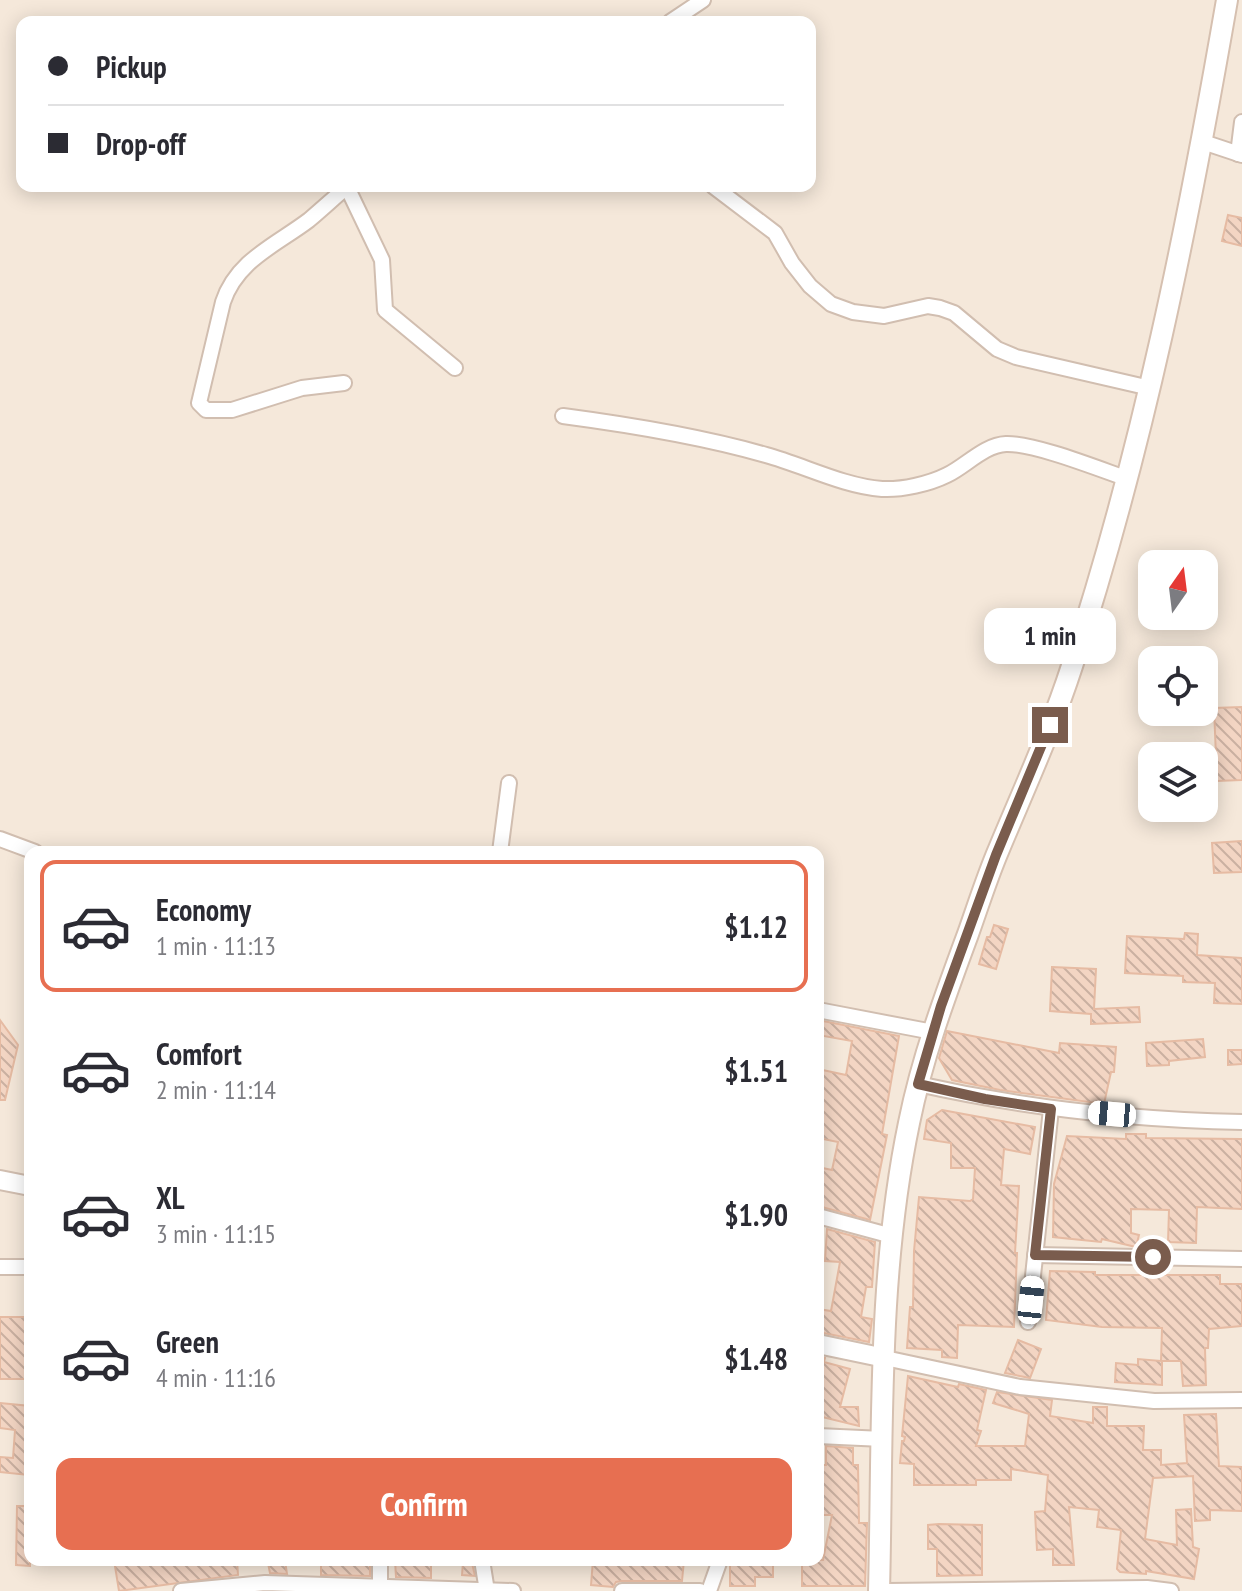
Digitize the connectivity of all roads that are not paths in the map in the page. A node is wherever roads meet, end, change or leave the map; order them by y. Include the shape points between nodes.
1 (703, 0) edge
2 (1227, 0) edge
3 (679, 16) edge
4 (1242, 122) edge
5 (1203, 142) junction
6 (1240, 154) edge
7 (340, 192) edge
8 (350, 192) edge
9 (721, 192) edge
10 (455, 368) dead end
11 (344, 383) dead end
12 (1150, 388) junction
13 (563, 416) dead end
14 (1128, 479) junction
15 (509, 783) dead end
16 (0, 839) edge
17 (501, 846) edge
18 (24, 848) edge
19 (824, 1011) edge
20 (933, 1032) junction
21 (918, 1084) junction
22 (1051, 1109) junction
23 (1242, 1122) edge
24 (0, 1180) edge
25 (24, 1185) edge
26 (824, 1218) edge
27 (892, 1236) junction
28 (1035, 1255) junction
29 (1242, 1259) edge
30 (0, 1267) edge
31 (24, 1267) edge
32 (1028, 1322) dead end
33 (824, 1345) edge
34 (885, 1358) junction
35 (1242, 1400) edge
36 (824, 1436) edge
37 (883, 1439) junction
38 (380, 1566) edge
39 (483, 1566) edge
40 (718, 1566) edge
41 (380, 1587) junction
42 (181, 1591) edge
43 (487, 1591) edge
44 (513, 1591) edge
45 (622, 1591) edge
46 (700, 1591) edge
47 (709, 1591) edge
48 (879, 1591) edge
49 (887, 1591) edge
50 (1171, 1591) edge

1 - 3 street
2 - 5 main road
4 - 6 street
5 - 6 street
5 - 12 main road
7 - 11 street via 238,272 223,302 199,403 206,410 232,410 302,388
8 - 10 street via 382,260 385,310
9 - 12 street via 775,233 810,286 831,304 884,316 940,308 1016,357
12 - 14 main road
13 - 14 street via 764,454 885,489 938,478 1006,444
14 - 20 main road via 1071,670 996,855
15 - 17 street
16 - 18 street
19 - 20 street
20 - 21 main road
21 - 22 street
21 - 27 main road
22 - 23 street
22 - 28 street
24 - 25 street
26 - 27 street
27 - 34 main road
28 - 29 street
28 - 32 street
30 - 31 street
33 - 34 street
34 - 35 street via 1020,1387 1154,1401
34 - 37 main road
36 - 37 street
37 - 48 main road
38 - 41 street
39 - 43 street
40 - 47 street
41 - 42 street via 265,1583
41 - 43 street
43 - 44 street
45 - 46 street
49 - 50 street

